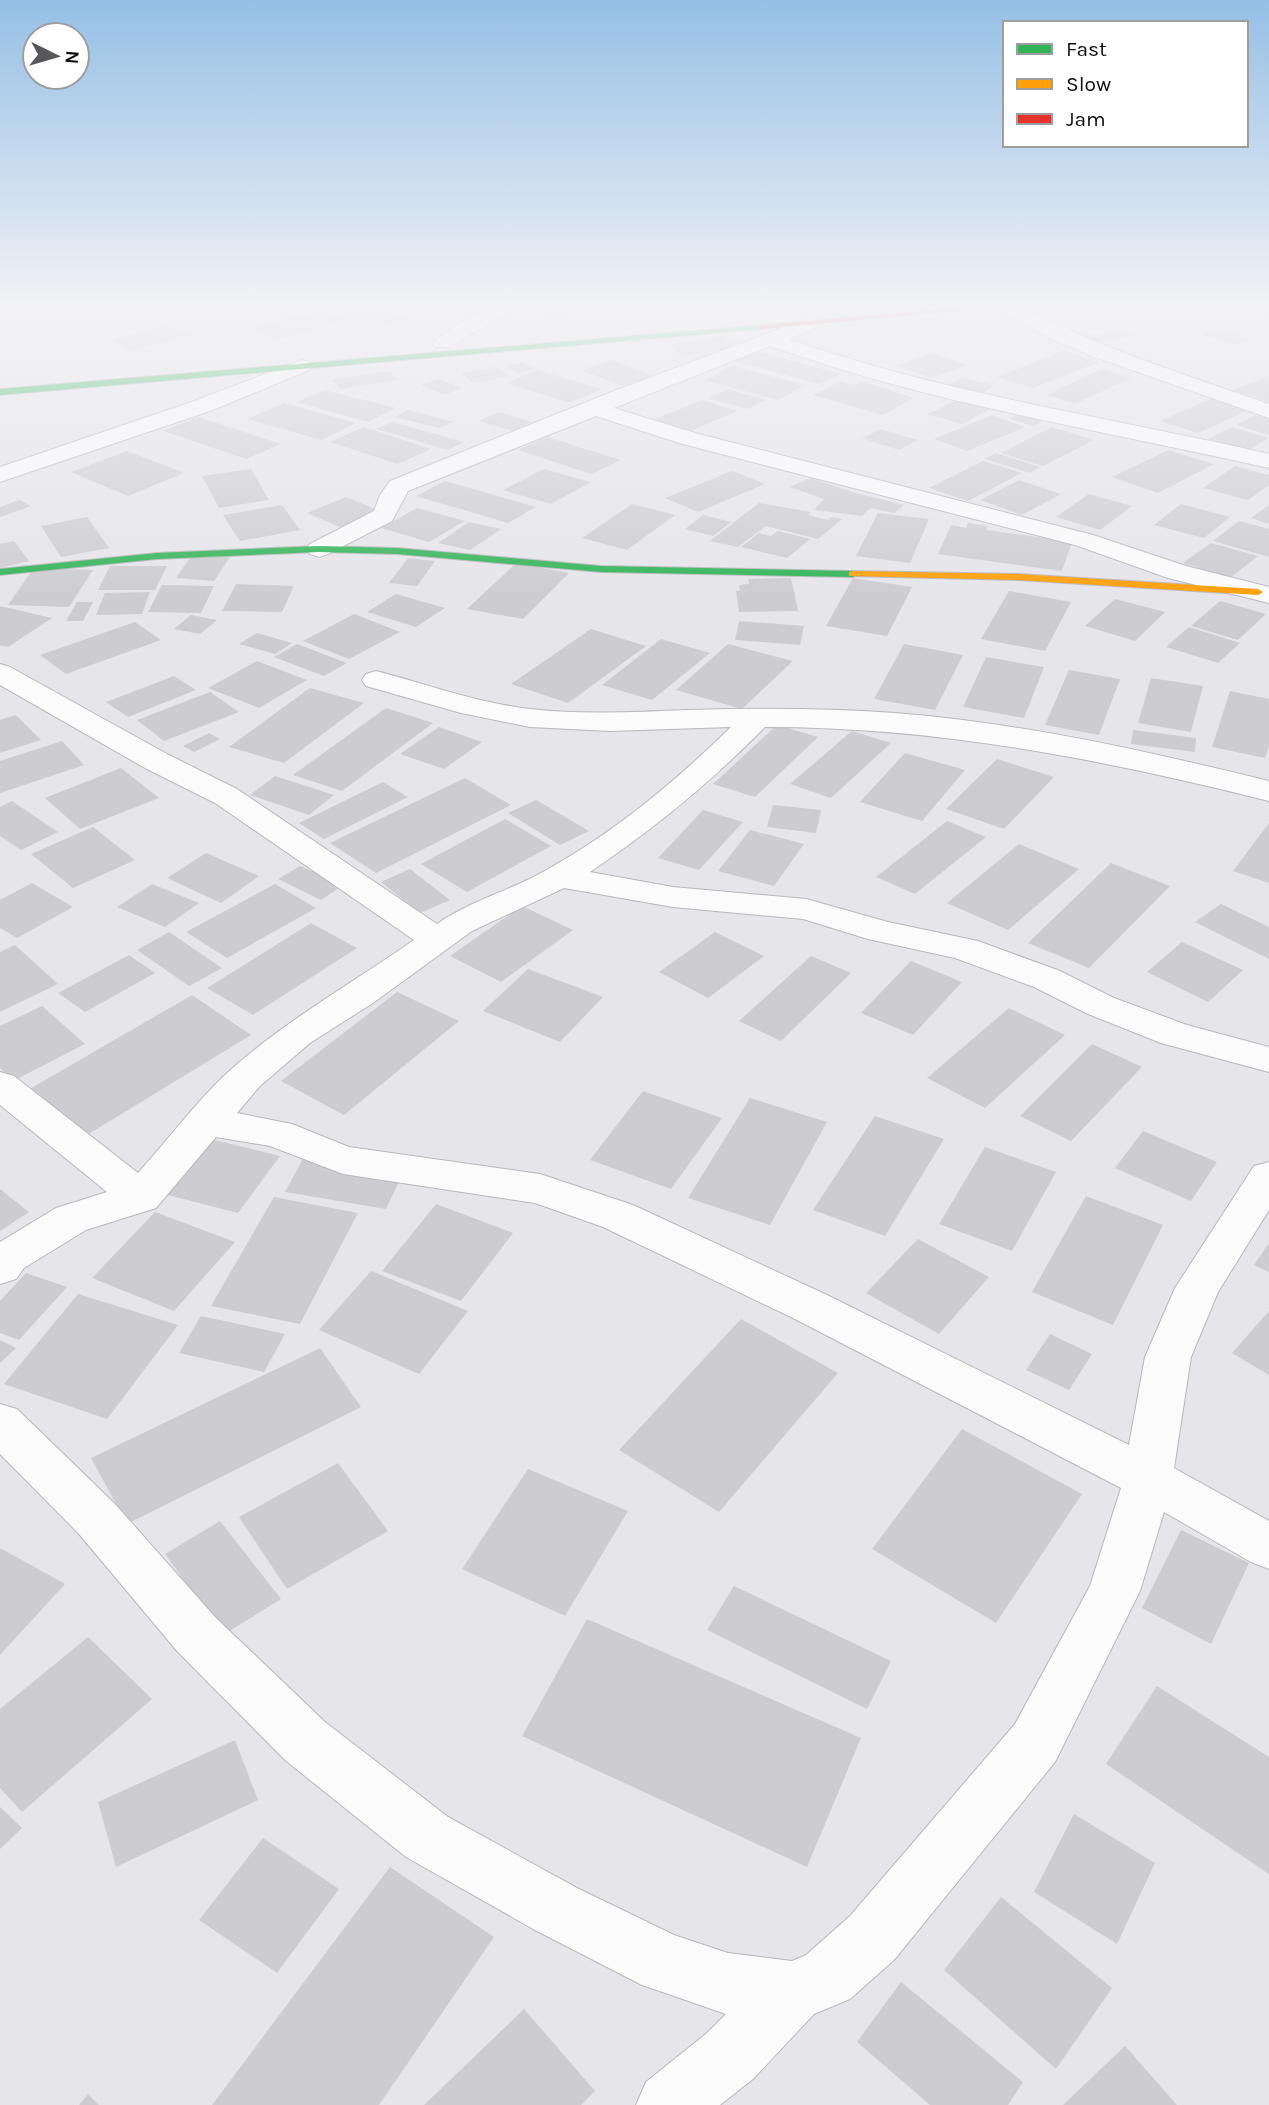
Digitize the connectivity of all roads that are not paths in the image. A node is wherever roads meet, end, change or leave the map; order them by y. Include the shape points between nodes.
1 (209, 403) edge
2 (607, 403) edge
3 (1001, 403) edge
4 (1247, 403) edge
5 (595, 409) junction
6 (1269, 411) edge
7 (1269, 461) edge
8 (0, 475) edge
9 (319, 549) junction
10 (0, 572) edge
11 (1263, 594) edge
12 (0, 673) edge
13 (376, 680) dead end
14 (758, 717) junction
15 (1269, 791) edge
16 (560, 877) junction
17 (436, 939) junction
18 (1269, 1060) edge
19 (0, 1085) edge
20 (209, 1122) junction
21 (1269, 1176) edge
22 (141, 1197) junction
23 (0, 1268) edge
24 (0, 1423) edge
25 (1148, 1478) junction
26 (1269, 1547) edge
27 (792, 1992) junction
28 (668, 2105) edge

1 - 8 street
2 - 5 street
3 - 7 street
4 - 6 street
5 - 9 street via 400,486 391,494 383,516
5 - 11 street via 687,438 1084,540
9 - 10 main road via 157,556
9 - 11 main road via 397,551 601,569 1018,577
12 - 17 street via 226,796
13 - 14 street via 481,710 530,718 588,722
14 - 15 street via 895,722 981,733 1178,768
14 - 16 street via 707,768 627,832
16 - 17 street
16 - 18 street via 673,897 806,909 965,949 1174,1034
17 - 20 street via 297,1034 246,1077
19 - 22 street
20 - 22 street
20 - 25 street via 278,1134 343,1160 541,1189 618,1216 810,1307
21 - 25 street via 1197,1289 1168,1357
22 - 23 street via 71,1219 9,1257
24 - 27 street via 97,1519 196,1634 295,1731 427,1837 664,1963 728,1984
25 - 26 street
25 - 27 street via 1114,1591 1035,1744 872,1938 828,1978
27 - 28 street via 730,2056

